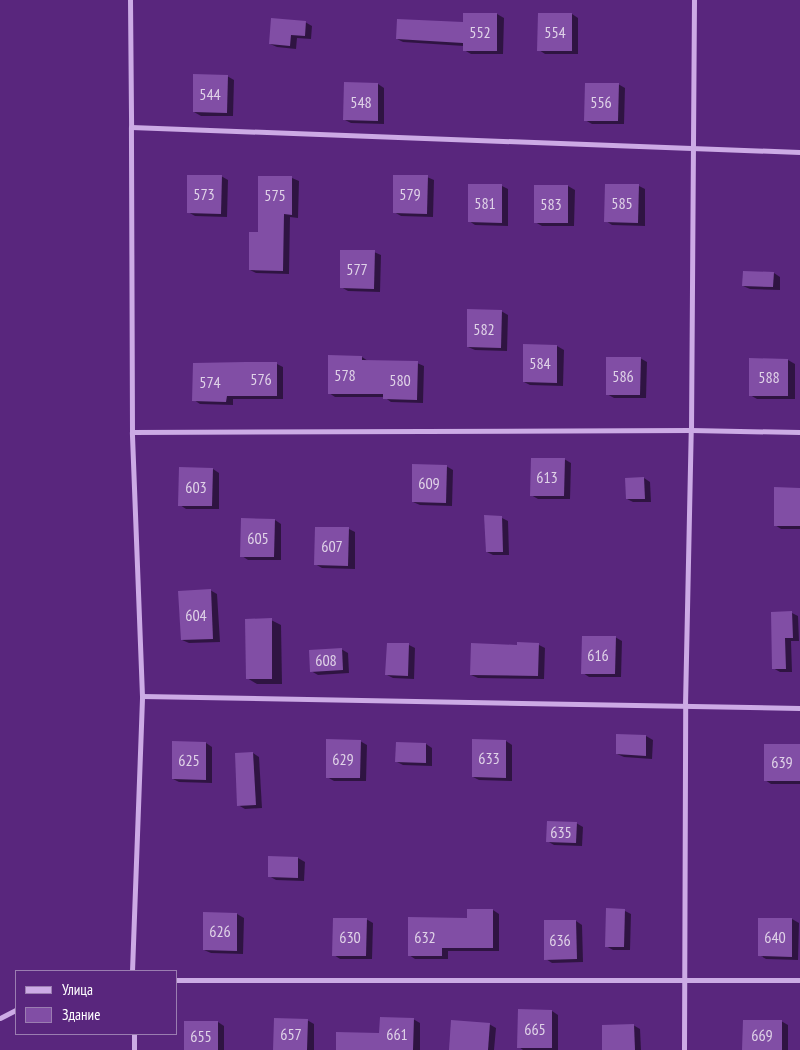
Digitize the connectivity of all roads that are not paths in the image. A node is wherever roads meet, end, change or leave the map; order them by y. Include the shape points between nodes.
1 (130, 0) edge
2 (694, 0) edge
3 (131, 127) junction
4 (694, 149) junction
5 (800, 152) edge
6 (691, 430) junction
7 (132, 432) junction
8 (800, 432) edge
9 (142, 696) junction
10 (684, 705) junction
11 (800, 708) edge
12 (132, 970) edge
13 (684, 979) junction
14 (178, 980) edge
15 (800, 980) edge
16 (15, 1010) edge
17 (0, 1018) edge
18 (134, 1035) edge
19 (134, 1050) edge
20 (684, 1050) edge

1 - 3 street
2 - 4 street
3 - 4 street
3 - 7 street
4 - 5 street
4 - 6 street
6 - 7 street
6 - 8 street
6 - 10 street
7 - 9 street
9 - 10 street
9 - 12 street
10 - 11 street
10 - 13 street
13 - 14 street
13 - 15 street
13 - 20 street
16 - 17 street
18 - 19 street

